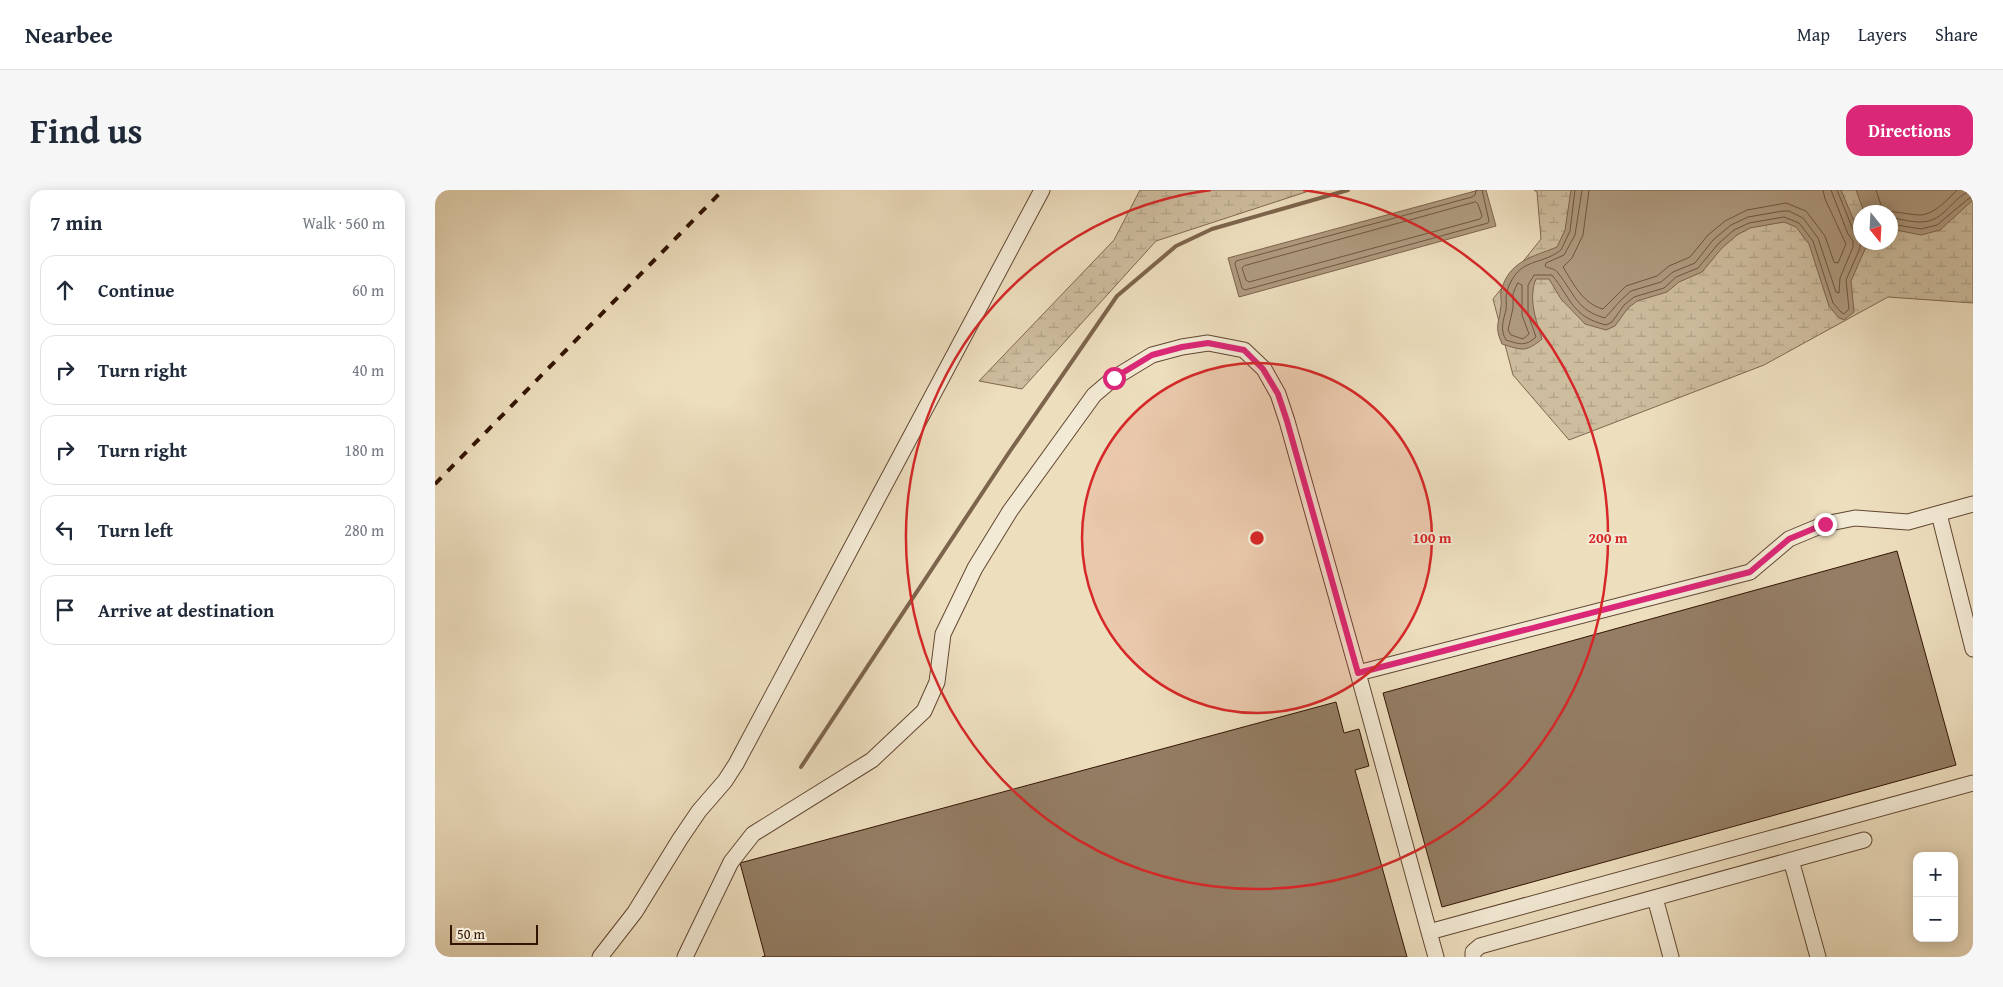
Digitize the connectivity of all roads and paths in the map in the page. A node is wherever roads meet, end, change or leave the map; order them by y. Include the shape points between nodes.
1 (1042, 190) edge
2 (1973, 504) edge
3 (1939, 514) junction
4 (1973, 649) edge
5 (1358, 673) junction
6 (1973, 783) edge
7 (1864, 840) dead end
8 (1791, 860) junction
9 (1655, 898) junction
10 (1429, 932) junction
11 (600, 957) edge
12 (685, 957) edge
13 (1436, 957) edge
14 (1473, 957) edge
15 (1671, 957) edge
16 (1818, 957) edge

1 - 11 lane via 736,764 699,811 635,912
2 - 3 lane
3 - 4 lane
3 - 5 lane via 1907,522 1855,518 1825,524 1789,539 1750,572
5 - 10 lane
5 - 12 lane via 1287,421 1278,394 1263,369 1244,350 1208,343 1152,355 1114,378 1094,395 1010,511 975,568 943,634 937,682 924,711 872,760 753,834 731,862
6 - 10 lane
7 - 8 lane
8 - 9 lane
8 - 16 lane
9 - 14 lane via 1480,946 1473,952
9 - 15 lane
10 - 13 lane

